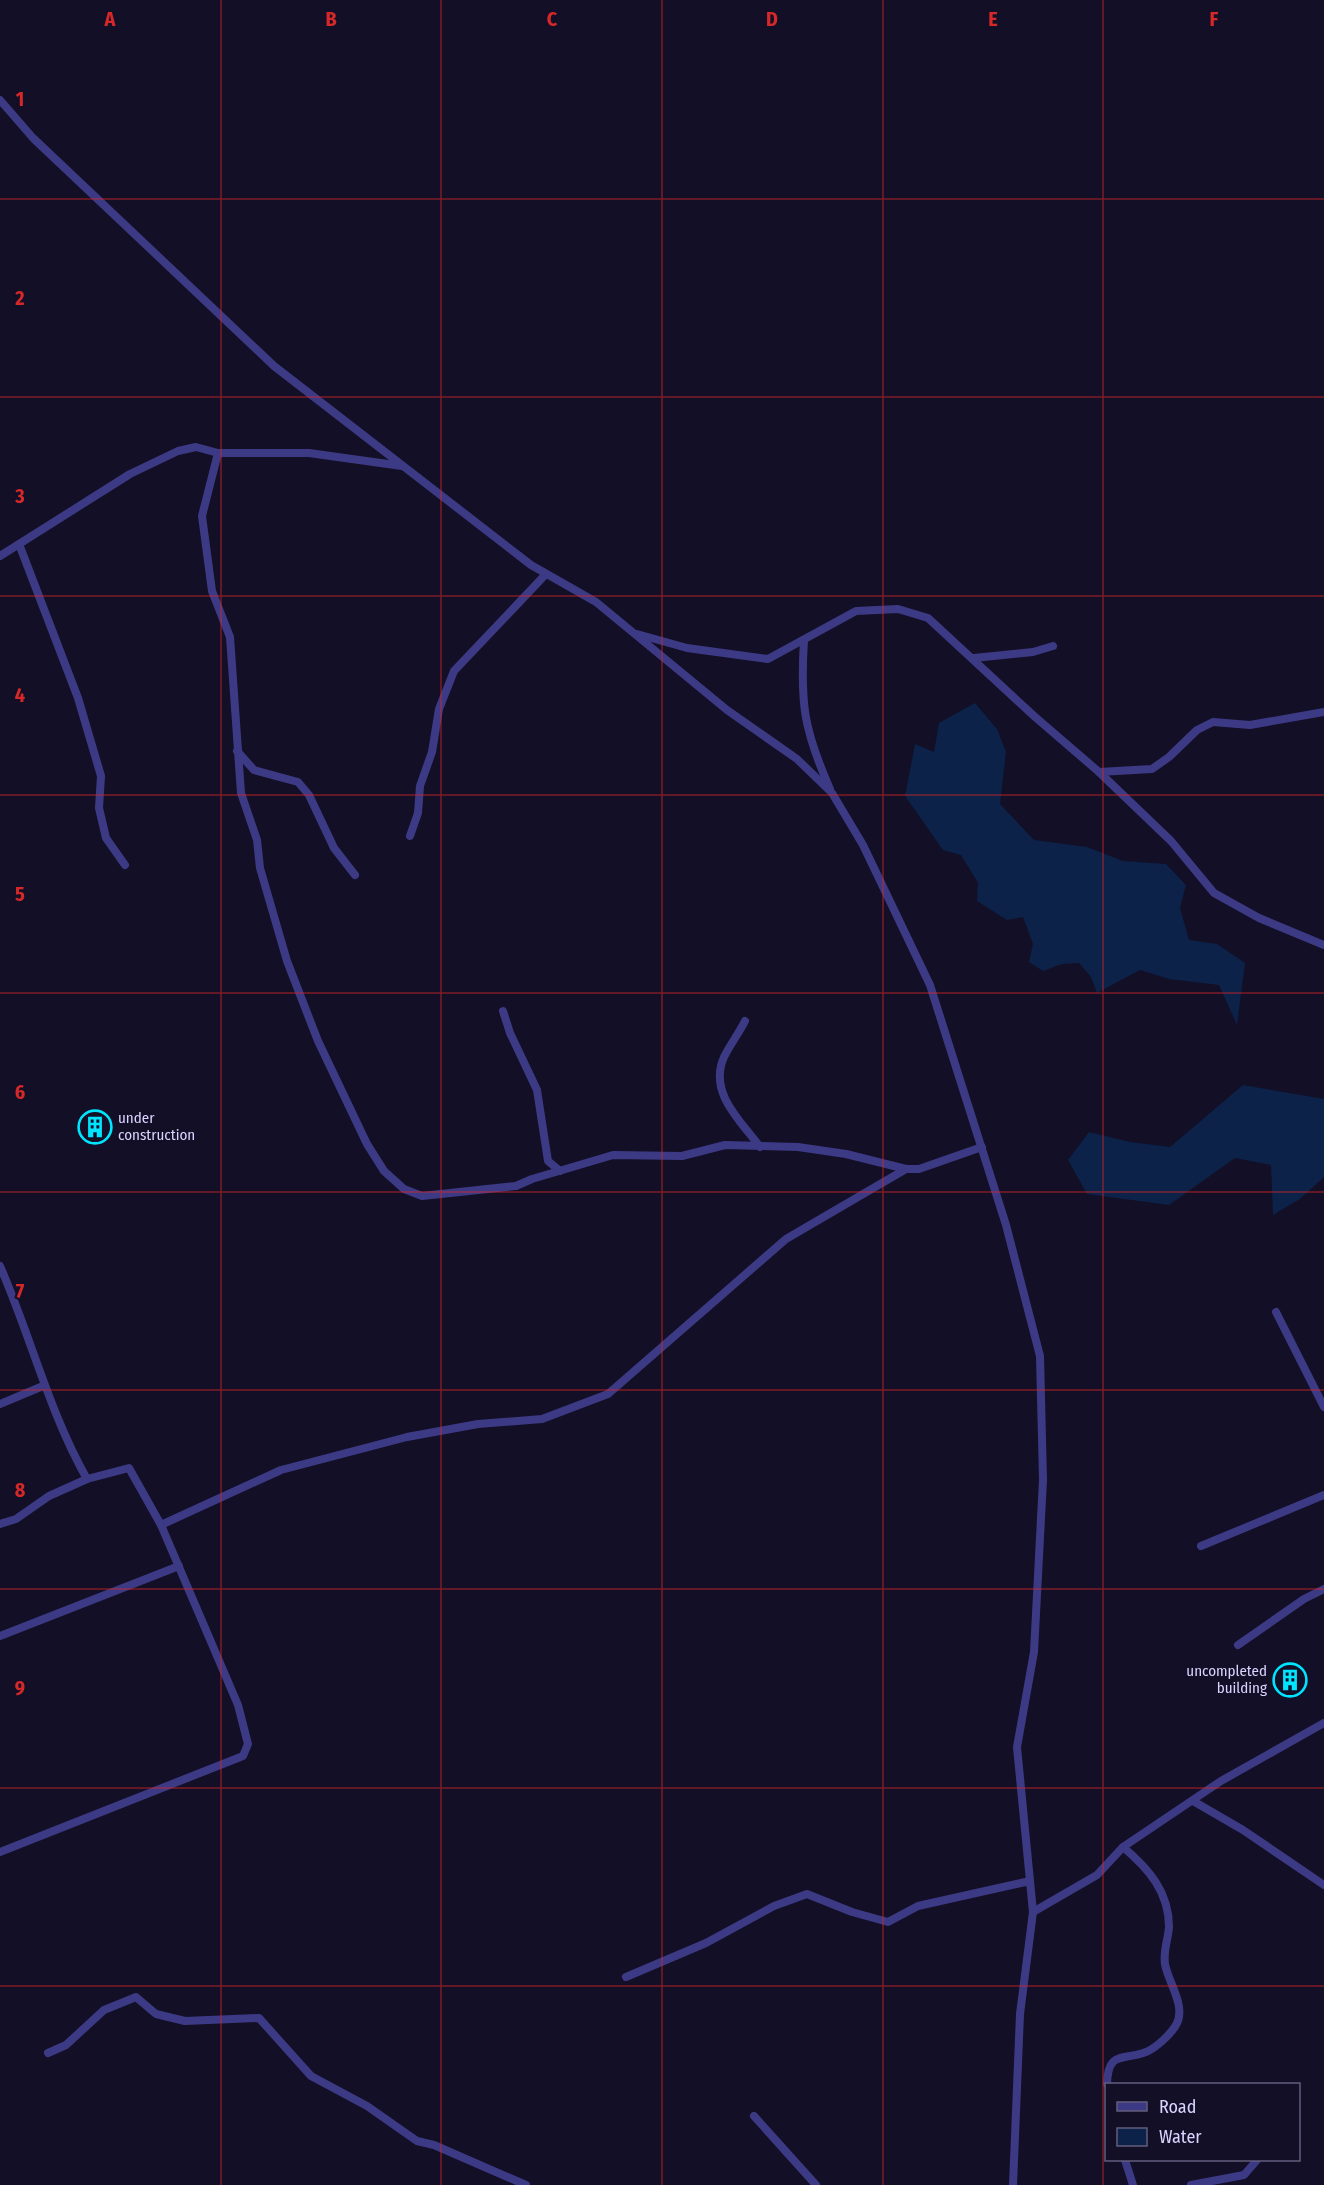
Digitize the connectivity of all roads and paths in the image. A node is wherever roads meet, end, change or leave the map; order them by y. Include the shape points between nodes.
1 (0, 100) edge
2 (218, 453) junction
3 (404, 466) junction
4 (19, 544) junction
5 (0, 556) edge
6 (546, 574) junction
7 (633, 633) junction
8 (804, 640) junction
9 (1053, 645) dead end
10 (974, 658) junction
11 (1324, 712) edge
12 (237, 751) junction
13 (1099, 772) junction
14 (832, 793) junction
15 (410, 836) dead end
16 (125, 865) dead end
17 (355, 875) dead end
18 (1324, 945) edge
19 (503, 1011) dead end
20 (745, 1021) dead end
21 (760, 1147) junction
22 (982, 1147) junction
23 (906, 1169) junction
24 (560, 1171) junction
25 (0, 1266) edge
26 (3, 1283) edge
27 (1276, 1312) dead end
28 (43, 1386) junction
29 (0, 1404) edge
30 (1324, 1407) edge
31 (87, 1479) junction
32 (1324, 1495) edge
33 (0, 1524) edge
34 (161, 1525) junction
35 (1201, 1546) dead end
36 (179, 1566) junction
37 (1324, 1589) edge
38 (0, 1636) edge
39 (1238, 1645) dead end
40 (1324, 1723) edge
41 (1193, 1801) junction
42 (1123, 1847) junction
43 (0, 1852) edge
44 (1030, 1881) junction
45 (1324, 1885) edge
46 (1033, 1912) junction
47 (626, 1977) dead end
48 (48, 2054) dead end
49 (1107, 2083) edge
50 (754, 2116) dead end
51 (1125, 2161) edge
52 (1256, 2161) edge
53 (811, 2183) edge
54 (526, 2185) edge
55 (1013, 2185) edge
56 (1133, 2185) edge
57 (1191, 2185) edge

1 - 3 street via 33,138 274,366
2 - 3 street via 309,453
2 - 4 street via 196,447 178,451 130,474
2 - 12 street via 202,516 212,591 230,637
3 - 6 street
4 - 5 street
4 - 16 street via 85,721 101,776 99,808 106,838
6 - 7 street via 596,602
6 - 15 street via 454,671 439,709
7 - 8 street via 687,648 768,659
7 - 14 street via 727,710 797,759
8 - 10 street via 855,611 898,609 928,618
8 - 14 street via 801,689 805,720
9 - 10 street via 1033,652
10 - 13 street
11 - 13 street via 1250,725 1213,722 1197,730 1152,769
12 - 17 street via 254,770 298,782 309,795 334,848
12 - 24 street via 246,815 257,840 260,868 287,961 318,1041 384,1171 404,1189 422,1196 516,1186
13 - 18 street via 1170,841 1214,893 1259,918
14 - 22 street via 863,845 930,986
19 - 24 street via 537,1090 548,1161
20 - 21 street via 724,1058 720,1084 731,1111
21 - 23 street via 798,1147 846,1154
21 - 24 street via 725,1145 682,1156 614,1155
22 - 23 street via 920,1169
22 - 44 street via 1040,1356 1043,1480 1034,1652 1017,1747
23 - 34 street via 786,1239 608,1394 542,1419 478,1424 407,1437 281,1470
25 - 26 street
26 - 28 street via 28,1337
27 - 30 street
28 - 29 street
28 - 31 street
31 - 33 street
31 - 34 street via 129,1468
32 - 35 street
34 - 36 street
36 - 38 street
36 - 43 street via 238,1705 248,1744 243,1756
37 - 39 street
40 - 41 street
41 - 42 street
41 - 45 street
42 - 46 street via 1097,1875
42 - 49 street via 1155,1879 1164,1898 1169,1930 1165,1962 1180,2014 1176,2025 1146,2052 1123,2055 1112,2062
44 - 46 street
44 - 47 street via 918,1906 888,1922 807,1894
46 - 55 street via 1020,2014
48 - 54 street via 66,2044 104,2010 136,1997 156,2014 184,2021 259,2018 311,2076 367,2106 417,2141
50 - 53 street
51 - 56 street
52 - 57 street via 1244,2175

